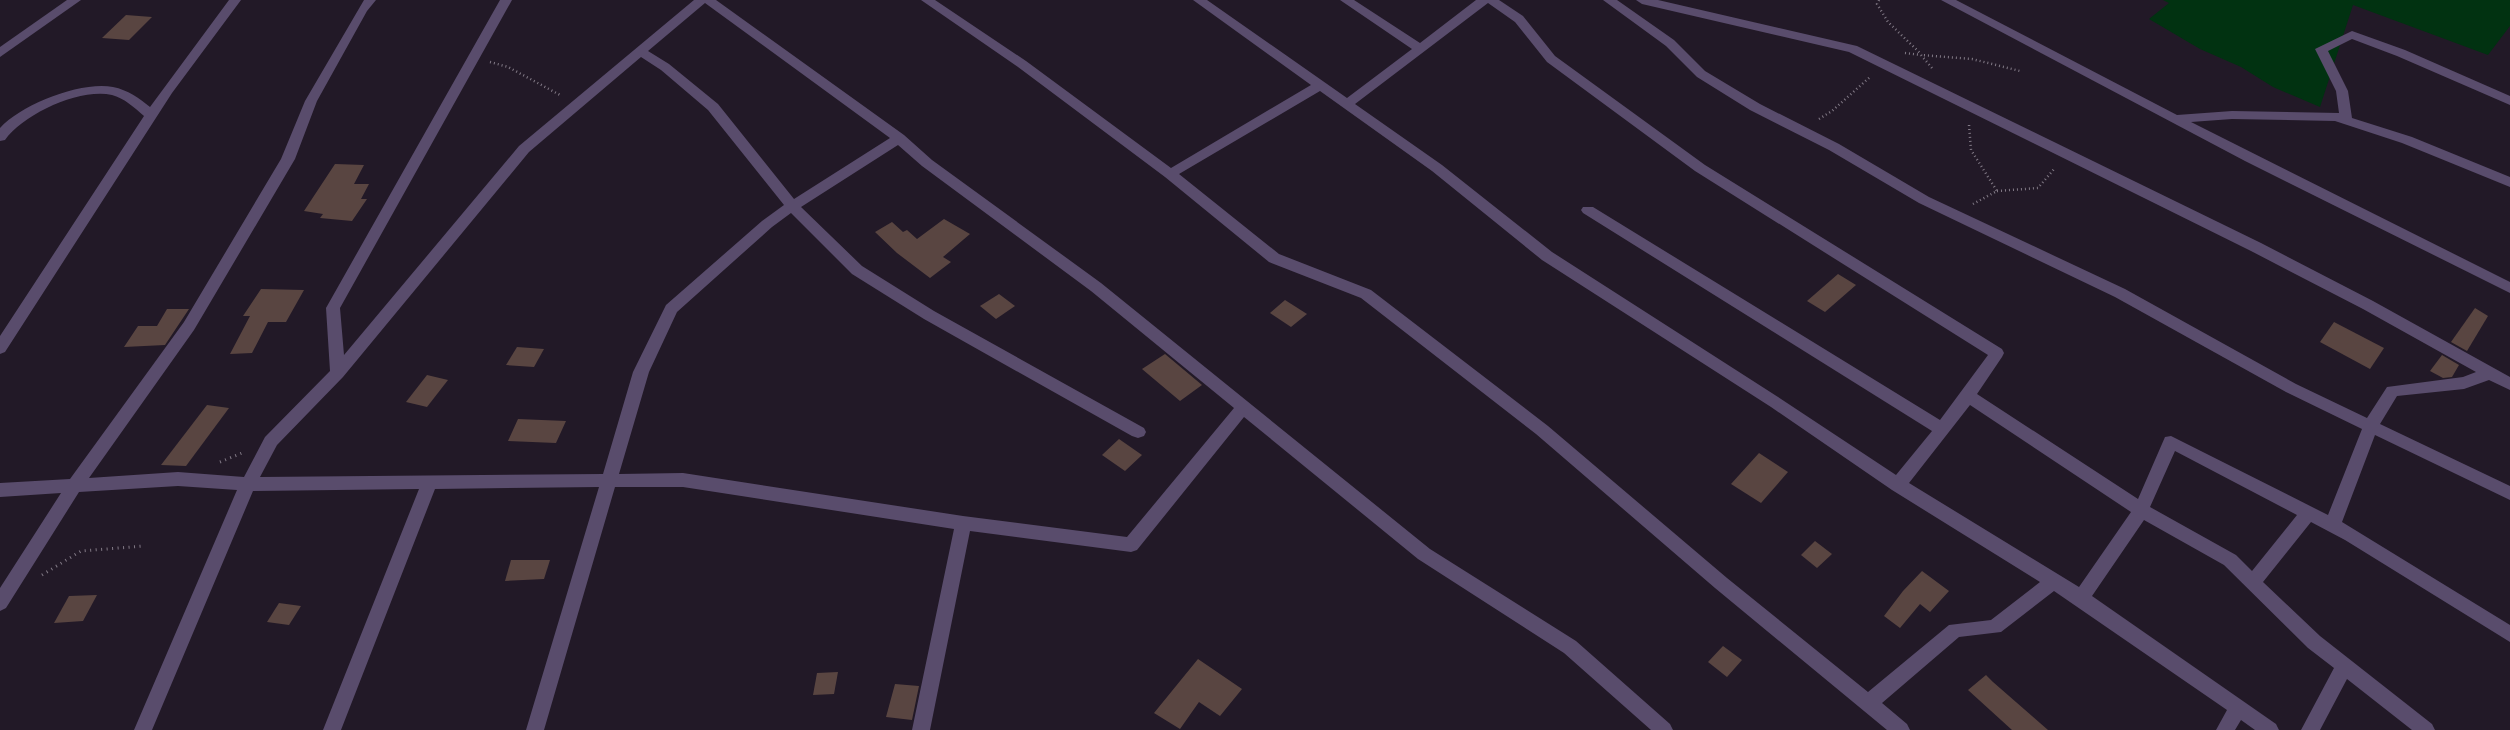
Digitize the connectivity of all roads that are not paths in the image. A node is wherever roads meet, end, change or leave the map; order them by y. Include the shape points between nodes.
1 (74, 0) edge
2 (235, 0) edge
3 (370, 0) edge
4 (506, 0) edge
5 (701, 0) edge
6 (708, 0) edge
7 (927, 0) edge
8 (1199, 0) edge
9 (1346, 0) edge
10 (1484, 0) edge
11 (1491, 0) edge
12 (1609, 0) edge
13 (1642, 0) edge
14 (1947, 0) edge
15 (1421, 49) junction
16 (640, 51) junction
17 (0, 53) edge
18 (1319, 86) junction
19 (2510, 101) edge
20 (1346, 106) junction
21 (151, 115) junction
22 (2174, 119) junction
23 (2346, 120) junction
24 (0, 137) edge
25 (898, 138) junction
26 (1170, 174) junction
27 (2510, 182) edge
28 (792, 206) junction
29 (1588, 210) dead end
30 (2510, 288) edge
31 (0, 348) edge
32 (338, 373) junction
33 (2491, 373) junction
34 (2510, 384) edge
35 (1968, 396) junction
36 (1244, 406) junction
37 (2371, 425) junction
38 (1942, 429) junction
39 (1138, 432) dead end
40 (609, 482) junction
41 (248, 484) junction
42 (429, 484) junction
43 (75, 485) junction
44 (1898, 485) junction
45 (0, 490) edge
46 (2510, 493) edge
47 (2141, 510) junction
48 (2308, 513) junction
49 (962, 523) junction
50 (2332, 526) junction
51 (2054, 581) junction
52 (2253, 582) junction
53 (2081, 598) junction
54 (0, 602) edge
55 (2510, 634) edge
56 (2345, 666) junction
57 (1868, 704) junction
58 (2239, 708) junction
59 (143, 730) edge
60 (332, 730) edge
61 (535, 730) edge
62 (921, 730) edge
63 (1664, 730) edge
64 (1901, 730) edge
65 (2225, 730) edge
66 (2270, 730) edge
67 (2310, 730) edge
68 (2426, 730) edge

1 - 17 street
2 - 21 street
3 - 43 street via 311,101 288,159 189,326
4 - 32 street via 332,308
5 - 16 street
6 - 25 street
7 - 26 street via 1022,64
8 - 18 street
9 - 15 street
10 - 15 street
11 - 35 street via 1519,19 1551,59 1700,168 1997,353
12 - 37 street via 1670,44 1701,74 1755,107 1924,200 2120,293 2291,388
13 - 33 street via 1853,50 2256,247
14 - 22 street
15 - 20 street
16 - 28 street via 713,107
16 - 32 street via 524,149
18 - 20 street
18 - 26 street
19 - 23 street via 2352,35 2321,49 2342,91
20 - 44 street via 1437,168 1547,256
21 - 24 street via 136,102 111,91 92,92 30,111 8,125
21 - 31 street
22 - 23 street via 2232,115 2336,117
22 - 30 street
23 - 27 street via 2407,140
25 - 28 street
25 - 36 street via 1096,288
26 - 57 street via 1274,258 1366,294 1542,430
28 - 39 street via 857,270 929,315
28 - 40 street via 671,309 641,372
29 - 38 street
32 - 41 street via 271,441
33 - 34 street
33 - 37 street via 2464,383 2392,391
35 - 38 street
35 - 47 street
36 - 49 street via 1131,544
36 - 63 street via 1424,554 1570,647
37 - 46 street
37 - 50 street
38 - 44 street
40 - 42 street
40 - 49 street via 682,480
40 - 61 street
41 - 42 street
41 - 43 street via 178,479
41 - 59 street
42 - 60 street
43 - 45 street
43 - 54 street
44 - 51 street
47 - 48 street via 2171,442
47 - 52 street via 2230,560
47 - 53 street
48 - 50 street
48 - 52 street
49 - 62 street
50 - 55 street
51 - 53 street
51 - 57 street via 1995,627 1955,630
52 - 56 street via 2314,642
53 - 58 street
56 - 67 street
56 - 68 street
57 - 64 street
58 - 65 street
58 - 66 street

